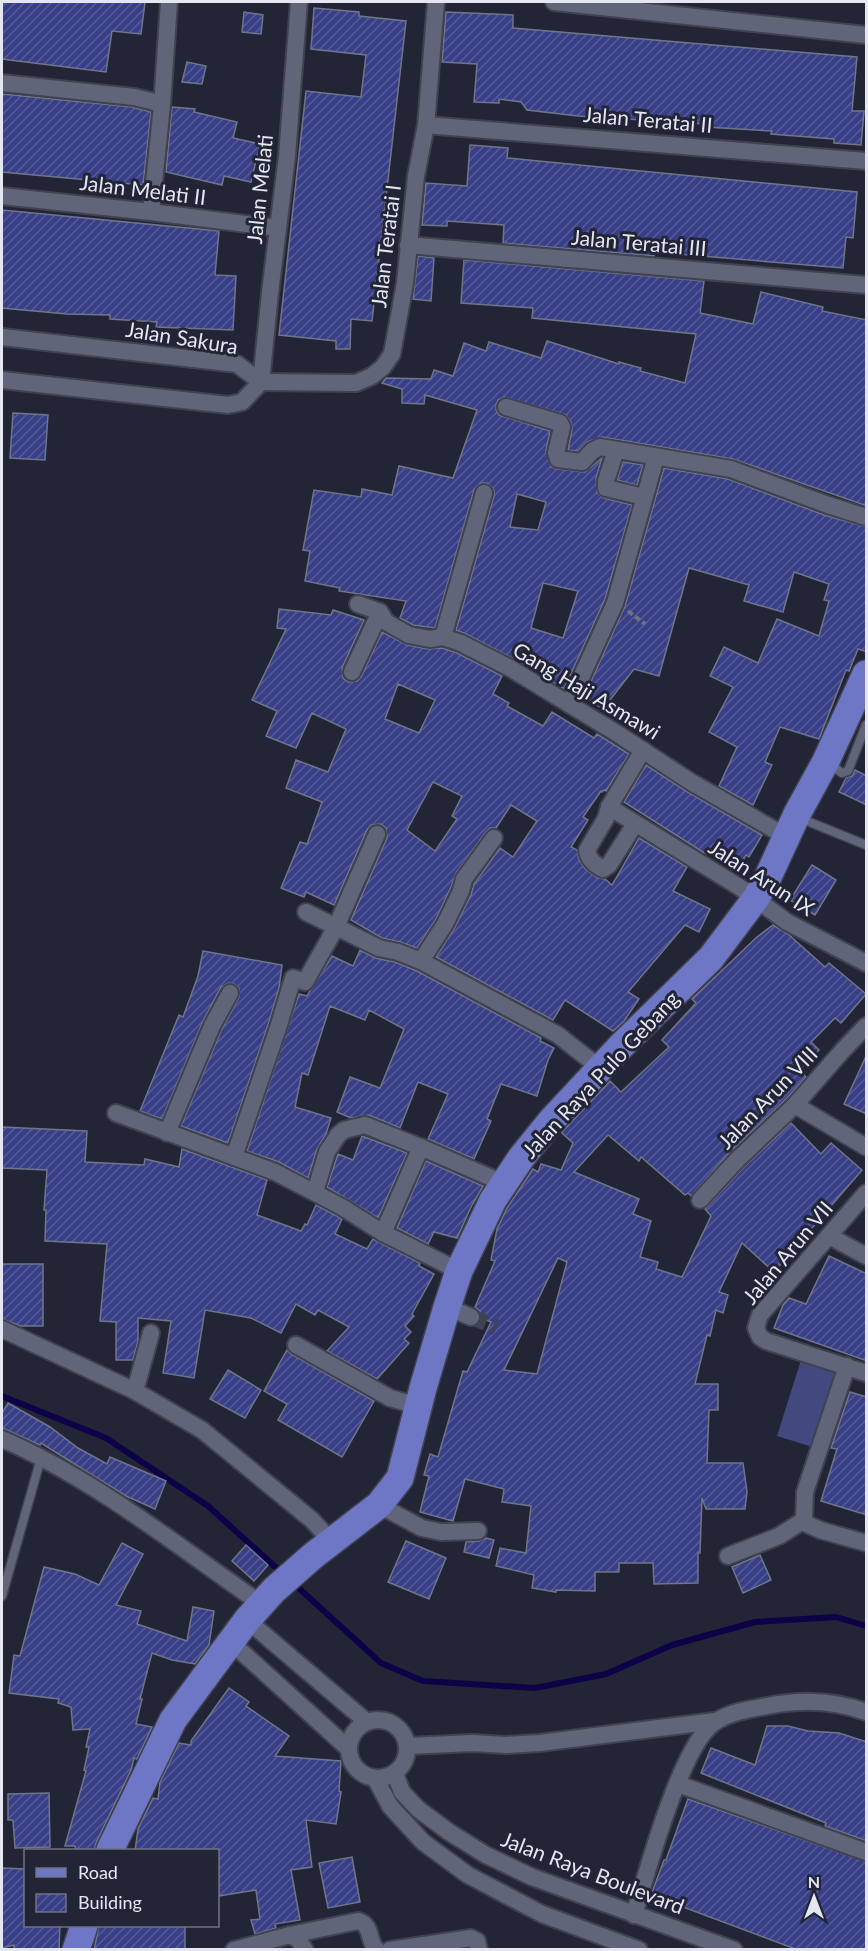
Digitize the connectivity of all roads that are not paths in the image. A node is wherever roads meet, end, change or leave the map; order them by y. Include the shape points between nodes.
1 (169, 2) edge
2 (299, 2) edge
3 (436, 2) edge
4 (554, 2) edge
5 (867, 35) edge
6 (2, 83) edge
7 (162, 105) junction
8 (426, 125) junction
9 (867, 160) edge
10 (2, 196) edge
11 (151, 212) junction
12 (278, 228) junction
13 (408, 245) junction
14 (867, 285) edge
15 (2, 337) edge
16 (2, 380) edge
17 (261, 382) junction
18 (506, 407) dead end
19 (616, 450) junction
20 (656, 457) junction
21 (484, 493) dead end
22 (644, 497) junction
23 (867, 517) edge
24 (358, 603) dead end
25 (380, 612) junction
26 (443, 637) junction
27 (352, 672) dead end
28 (867, 675) edge
29 (569, 704) junction
30 (861, 717) edge
31 (643, 750) junction
32 (609, 807) junction
33 (635, 824) junction
34 (792, 825) junction
35 (377, 834) dead end
36 (494, 838) dead end
37 (867, 846) edge
38 (756, 898) junction
39 (306, 912) dead end
40 (336, 927) junction
41 (421, 961) junction
42 (867, 963) edge
43 (230, 993) dead end
44 (867, 1026) edge
45 (600, 1068) junction
46 (795, 1106) junction
47 (116, 1113) dead end
48 (167, 1133) junction
49 (422, 1147) junction
50 (867, 1147) edge
51 (234, 1157) junction
52 (503, 1184) junction
53 (315, 1192) junction
54 (867, 1192) edge
55 (700, 1200) dead end
56 (383, 1233) junction
57 (829, 1236) junction
58 (867, 1256) edge
59 (459, 1271) junction
60 (2, 1329) edge
61 (151, 1332) dead end
62 (296, 1345) dead end
63 (847, 1366) junction
64 (867, 1373) edge
65 (135, 1391) junction
66 (418, 1406) junction
67 (2, 1439) edge
68 (41, 1458) junction
69 (379, 1505) junction
70 (804, 1520) junction
71 (478, 1531) dead end
72 (867, 1543) edge
73 (322, 1548) junction
74 (728, 1556) dead end
75 (2, 1596) edge
76 (260, 1604) junction
77 (230, 1643) junction
78 (867, 1712) edge
79 (715, 1721) junction
80 (368, 1722) junction
81 (408, 1746) junction
82 (349, 1749) junction
83 (395, 1774) junction
84 (375, 1778) junction
85 (678, 1784) junction
86 (111, 1849) edge
87 (867, 1852) edge
88 (634, 1915) junction
89 (84, 1927) edge
90 (290, 1935) junction
91 (619, 1946) edge
92 (76, 1950) edge
93 (234, 1950) edge
94 (305, 1950) edge
95 (376, 1950) edge
96 (390, 1950) edge
97 (480, 1950) edge
98 (639, 1950) edge
99 (734, 1950) edge

1 - 7 street
2 - 12 street, Jalan Melati
3 - 8 street, Jalan Teratai I
4 - 5 street
6 - 7 street via 134,98
7 - 11 street
8 - 9 street, Jalan Teratai II
8 - 13 street, Jalan Teratai I
10 - 11 street, Jalan Melati II
11 - 12 street, Jalan Melati II
12 - 17 street, Jalan Melati
13 - 14 street, Jalan Teratai III
13 - 17 street, Jalan Teratai I via 392,354 383,367 356,383
15 - 17 street, Jalan Sakura via 237,364
16 - 17 street via 228,405 242,402
18 - 19 street via 560,423 558,459 582,462 596,448
19 - 20 street
19 - 22 street via 606,488
20 - 22 street
20 - 23 street via 731,469
21 - 26 street
22 - 29 street via 616,600
24 - 25 street, Gang Haji Asmawi
25 - 26 street, Gang Haji Asmawi via 386,622 409,635
25 - 27 street
26 - 29 street, Gang Haji Asmawi via 510,668
28 - 30 main road, Jalan Raya Pulo Gebang
29 - 31 street, Gang Haji Asmawi
30 - 34 main road, Jalan Raya Pulo Gebang via 826,761
31 - 32 street
31 - 34 street, Gang Haji Asmawi via 692,782
32 - 33 street, Jalan Arun IX
32 - 33 street via 587,850 595,865 603,869 609,865
33 - 38 street, Jalan Arun IX
34 - 37 lane via 807,821
34 - 38 main road, Jalan Raya Pulo Gebang
35 - 40 street
36 - 41 street via 464,879 445,924
38 - 42 street, Jalan Arun IX via 787,922
38 - 45 main road, Jalan Raya Pulo Gebang via 711,958
39 - 40 street
40 - 41 street via 379,948
40 - 51 street via 305,982 293,978
41 - 45 street via 558,1035
43 - 48 street
44 - 46 street, Jalan Arun VIII
45 - 52 main road, Jalan Raya Pulo Gebang via 551,1121
46 - 50 street
46 - 55 street, Jalan Arun VIII
47 - 48 street
48 - 51 street
49 - 52 street
49 - 53 street via 365,1125 344,1130 327,1152
49 - 56 street
51 - 53 street
52 - 59 main road, Jalan Raya Pulo Gebang
53 - 56 street
54 - 57 street, Jalan Arun VII
56 - 59 street
57 - 58 street
57 - 63 street, Jalan Arun VII via 760,1315 756,1328 766,1341
59 - 66 main road, Jalan Raya Pulo Gebang via 459,1312
60 - 65 street
61 - 65 street
62 - 66 street via 390,1398
63 - 64 street
63 - 70 street via 805,1492
65 - 73 street via 202,1431 312,1520
66 - 69 main road, Jalan Raya Pulo Gebang via 400,1478
67 - 68 street
68 - 75 lane
68 - 76 street via 156,1528
69 - 71 street via 422,1528
69 - 73 main road, Jalan Raya Pulo Gebang
70 - 72 street via 820,1530
70 - 74 street via 779,1536
73 - 76 main road, Jalan Raya Pulo Gebang
76 - 77 main road, Jalan Raya Pulo Gebang
76 - 80 street
77 - 82 street
77 - 86 main road, Jalan Raya Pulo Gebang via 173,1720
78 - 79 street via 838,1703 813,1701 771,1705
79 - 81 street via 539,1743
79 - 85 street via 690,1753
80 - 81 street via 389,1721 405,1736
80 - 82 street via 358,1728
81 - 83 street via 403,1766
82 - 84 street via 356,1768
83 - 84 street
83 - 88 street, Jalan Raya Boulevard via 402,1792 418,1809 486,1855 532,1877
84 - 91 street via 390,1806 423,1842 468,1875 542,1914
85 - 87 street
85 - 88 street
88 - 99 street, Jalan Raya Boulevard
89 - 92 main road
90 - 93 street
90 - 94 street
90 - 95 street via 358,1921 367,1926
91 - 98 street
96 - 97 street via 471,1938

